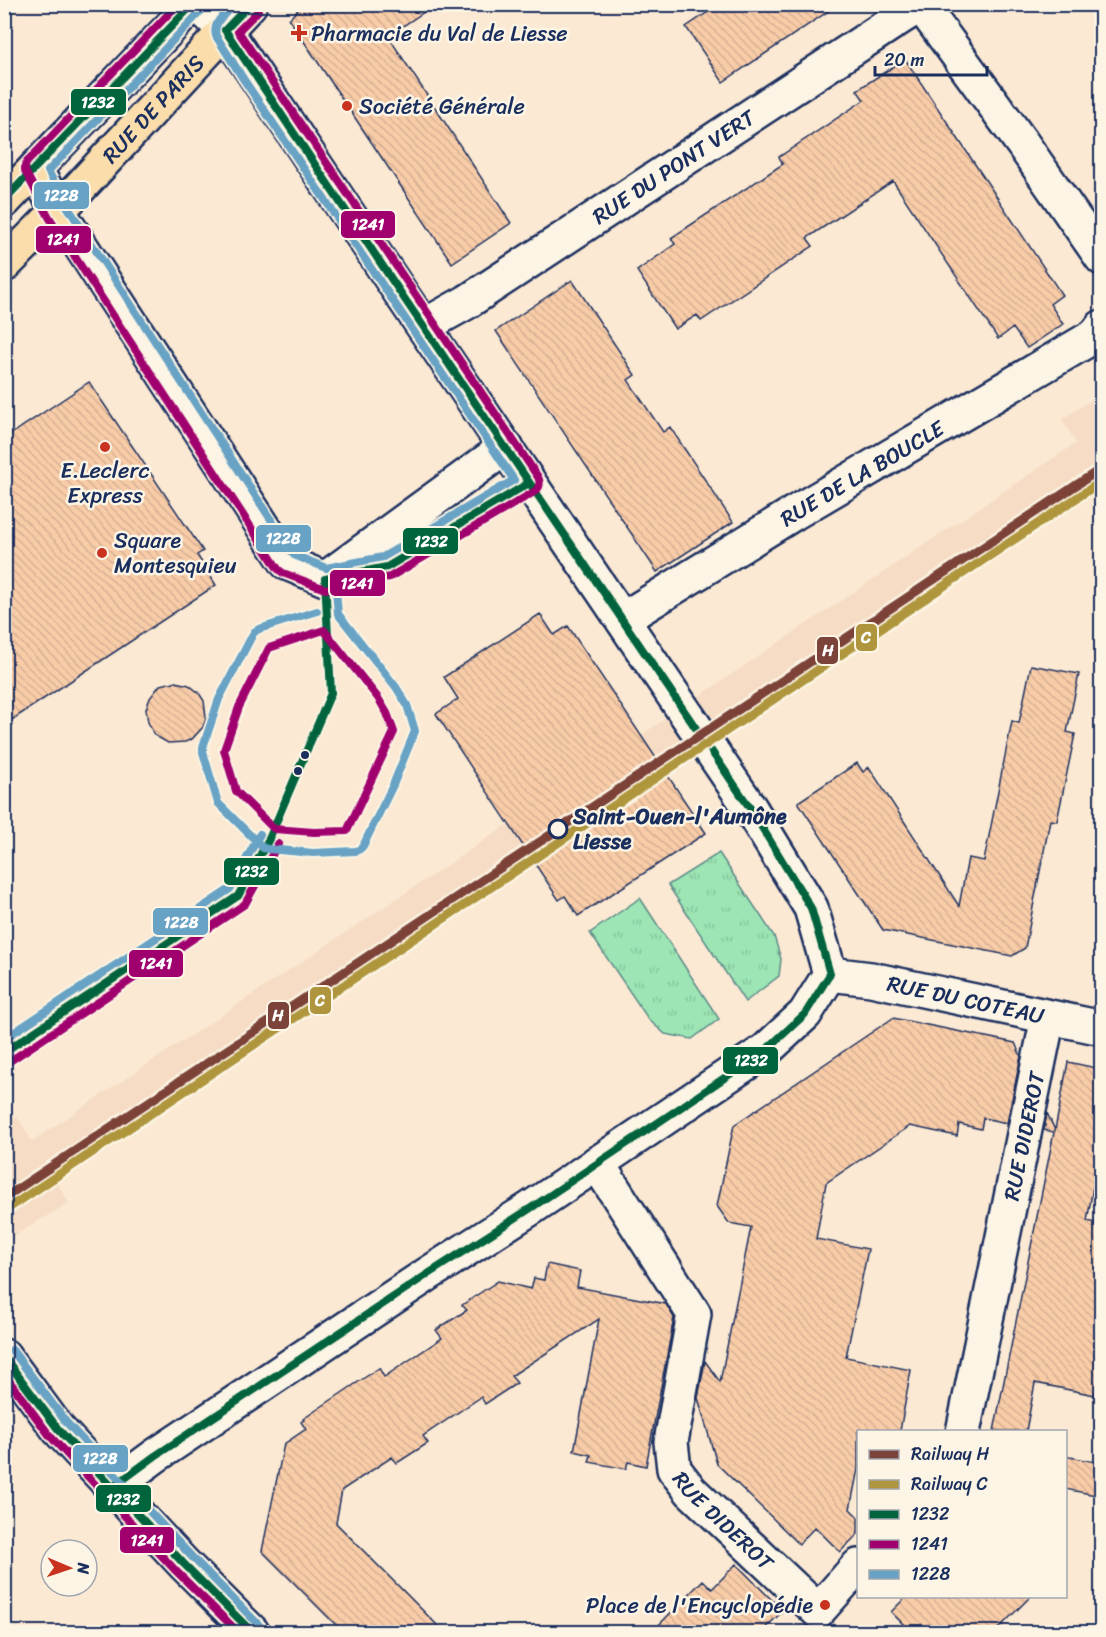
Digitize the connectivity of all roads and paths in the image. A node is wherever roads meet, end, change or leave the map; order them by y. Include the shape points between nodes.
1 (195, 4) edge
2 (250, 4) edge
3 (922, 5) edge
4 (225, 30) junction
5 (35, 169) junction
6 (4, 201) edge
7 (58, 211) junction
8 (1101, 258) edge
9 (4, 265) edge
10 (424, 326) junction
11 (1101, 327) edge
12 (506, 447) junction
13 (627, 626) junction
14 (830, 974) junction
15 (1048, 1017) junction
16 (1101, 1028) edge
17 (597, 1163) junction
18 (4, 1356) edge
19 (963, 1430) edge
20 (113, 1487) junction
21 (857, 1567) edge
22 (815, 1622) edge
23 (252, 1632) edge

1 - 4 street
1 - 5 main road, RUE DE PARIS
2 - 4 main road, RUE DE PARIS
3 - 8 street
3 - 10 street, RUE DU PONT VERT via 467,302
4 - 7 main road, RUE DE PARIS
4 - 10 street
5 - 6 main road, RUE DE PARIS
5 - 7 street
7 - 9 main road, RUE DE PARIS
7 - 12 street via 287,563 325,579
10 - 12 street
11 - 13 street, RUE DE LA BOUCLE via 1096,335 804,507
12 - 13 street
13 - 14 street via 750,808 811,908
14 - 15 street, RUE DU COTEAU via 871,979
14 - 17 street via 805,1014 766,1050
15 - 16 street, RUE DU COTEAU
15 - 19 street, RUE DIDEROT
17 - 20 street
17 - 22 street, RUE DIDEROT via 694,1314 671,1443 674,1469
18 - 20 street via 58,1429
20 - 23 street
21 - 22 street, RUE DIDEROT

